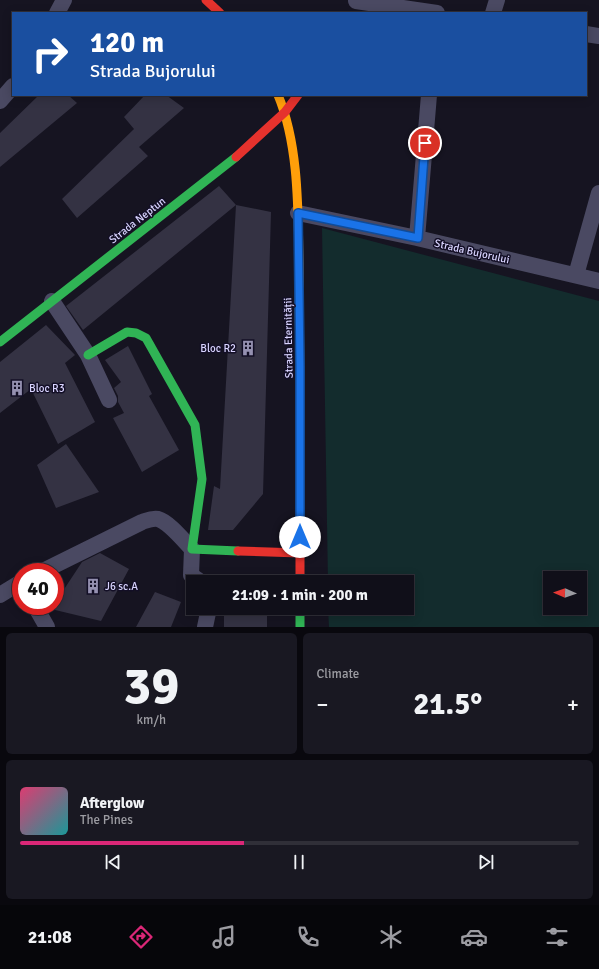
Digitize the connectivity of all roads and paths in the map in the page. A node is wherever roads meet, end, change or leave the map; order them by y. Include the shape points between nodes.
1 (64, 0) edge
2 (206, 0) edge
3 (497, 0) edge
4 (355, 5) edge
5 (58, 12) edge
6 (219, 12) edge
7 (426, 12) edge
8 (493, 12) edge
9 (587, 34) edge
10 (599, 36) edge
11 (12, 87) edge
12 (278, 96) edge
13 (297, 96) edge
14 (429, 96) edge
15 (0, 101) edge
16 (285, 112) junction
17 (599, 193) edge
18 (298, 213) junction
19 (418, 238) junction
20 (576, 275) junction
21 (599, 281) edge
22 (52, 301) junction
23 (0, 342) edge
24 (88, 355) junction
25 (108, 400) dead end
26 (192, 549) junction
27 (300, 553) junction
28 (59, 563) edge
29 (191, 575) edge
30 (300, 575) edge
31 (12, 588) edge
32 (0, 595) edge
33 (40, 615) edge
34 (208, 615) edge
35 (300, 615) edge
36 (47, 627) edge
37 (205, 627) edge
38 (300, 627) edge

1 - 5 street
2 - 6 street
3 - 8 street
4 - 7 street
9 - 10 street
11 - 15 street
12 - 16 street, Strada Eternității
13 - 16 street, Strada Neptun
14 - 19 street
16 - 18 street, Strada Eternității via 294,163
16 - 22 street, Strada Neptun via 244,150
17 - 20 street
18 - 19 street, Strada Bujorului
18 - 27 street, Strada Eternității
19 - 20 street, Strada Bujorului
20 - 21 street, Strada Bujorului
22 - 23 street, Strada Neptun
22 - 24 street
24 - 25 street
24 - 26 street via 127,332 146,338 195,425 202,479
26 - 27 street
26 - 28 street via 168,524 159,519 151,519
26 - 29 street
27 - 30 street, Strada Eternității
31 - 32 street
33 - 36 street
34 - 37 street
35 - 38 street

